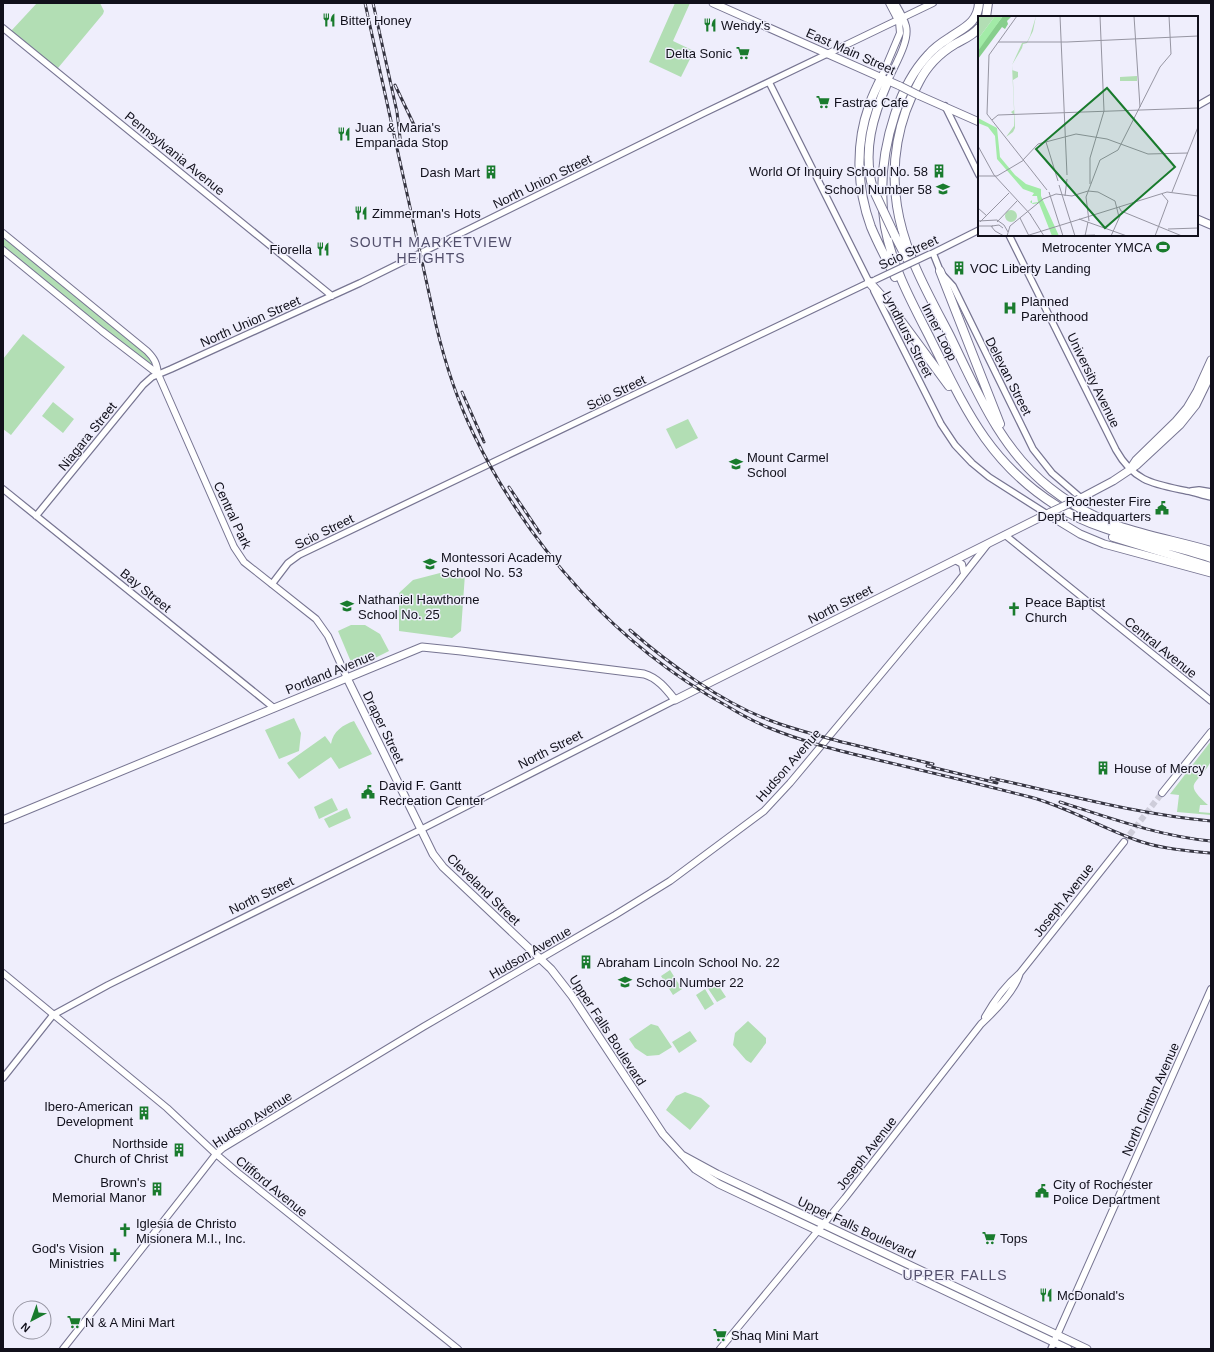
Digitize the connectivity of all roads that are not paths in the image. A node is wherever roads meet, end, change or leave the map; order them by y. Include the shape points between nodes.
1 (714, 3) edge
2 (889, 3) edge
3 (895, 3) edge
4 (934, 3) edge
5 (979, 3) edge
6 (988, 3) edge
7 (986, 16) edge
8 (900, 19) junction
9 (3, 28) edge
10 (978, 29) edge
11 (827, 54) junction
12 (885, 79) junction
13 (769, 82) junction
14 (1211, 98) edge
15 (1198, 105) edge
16 (945, 106) junction
17 (978, 122) edge
18 (978, 173) edge
19 (1198, 220) edge
20 (1211, 226) edge
21 (978, 230) edge
22 (3, 233) edge
23 (1009, 236) edge
24 (3, 250) edge
25 (931, 253) junction
26 (940, 271) junction
27 (872, 281) junction
28 (332, 296) junction
29 (941, 319) junction
30 (935, 349) junction
31 (1211, 360) edge
32 (158, 374) junction
33 (1211, 374) edge
34 (972, 419) junction
35 (1029, 469) junction
36 (1130, 469) junction
37 (3, 489) edge
38 (1188, 491) junction
39 (1211, 492) edge
40 (1211, 497) edge
41 (1080, 498) junction
42 (1052, 511) junction
43 (36, 516) junction
44 (1143, 533) junction
45 (1005, 535) junction
46 (987, 544) junction
47 (1211, 546) edge
48 (1211, 551) edge
49 (1211, 558) edge
50 (955, 560) junction
51 (1211, 567) edge
52 (1211, 573) edge
53 (964, 574) junction
54 (272, 584) junction
55 (347, 678) junction
56 (675, 700) junction
57 (1211, 701) edge
58 (274, 708) junction
59 (1211, 732) edge
60 (1162, 794) tunnel mouth
61 (3, 820) edge
62 (420, 830) junction
63 (1124, 842) tunnel mouth
64 (541, 959) junction
65 (3, 973) edge
66 (1211, 989) edge
67 (53, 1015) junction
68 (3, 1078) edge
69 (216, 1154) junction
70 (682, 1155) junction
71 (823, 1224) junction
72 (818, 1230) junction
73 (1057, 1335) junction
74 (1052, 1346) edge
75 (62, 1349) edge
76 (458, 1349) edge
77 (720, 1349) edge
78 (1068, 1349) edge
79 (1087, 1349) edge

1 - 11 main road, East Main Street
2 - 8 main road
3 - 8 main road
4 - 8 main road, North Union Street
5 - 30 highway, Inner Loop via 978,12 972,22 934,49 914,74 895,114 884,157 882,201 889,244 900,278
6 - 7 highway
8 - 11 main road, North Union Street
8 - 12 main road via 906,28 906,38
9 - 28 street, Pennsylvania Avenue
10 - 29 highway, Inner Loop via 945,50 924,73 905,112 896,153 895,197 901,227 912,260
11 - 12 main road, East Main Street
11 - 13 street, North Union Street
12 - 16 main road, East Main Street, bridge
12 - 29 highway, bridge via 869,138 869,168 873,188 915,276
12 - 30 highway via 867,110 861,139 860,175 863,201 880,246
13 - 27 street, Lyndhurst Street
13 - 28 street, North Union Street
14 - 15 street
16 - 17 main road, East Main Street
16 - 18 street
19 - 20 main road
21 - 25 street, Scio Street
22 - 32 main road, Central Park via 147,350 156,362
23 - 36 street, University Avenue via 1116,450
24 - 32 main road, Central Park
25 - 26 street, Delevan Street
25 - 27 street, Scio Street, bridge
26 - 35 highway via 998,419 1013,447
26 - 41 street, Delevan Street via 953,286 1036,453 1055,477
27 - 34 highway
27 - 42 street, Lyndhurst Street via 941,424 955,445 993,480
27 - 54 street, Scio Street via 299,555 288,563
28 - 32 street, North Union Street
29 - 35 highway, Inner Loop via 996,426
30 - 34 highway, Inner Loop
31 - 36 main road via 1187,408
32 - 43 street, Niagara Street via 143,385
32 - 54 main road, Central Park via 234,546 244,562
33 - 36 main road via 1198,401 1186,418 1142,461
34 - 42 highway, Inner Loop via 986,442
35 - 44 highway, Inner Loop via 1053,490 1086,511 1114,524
36 - 38 street, University Avenue via 1156,485
36 - 41 main road, North Street via 1114,481
37 - 43 street, Bay Street
38 - 39 street
38 - 40 street
41 - 42 main road, North Street, bridge
42 - 45 main road, North Street
42 - 49 highway, Inner Loop
42 - 51 highway via 1110,536
42 - 52 main road via 1080,534 1104,544
43 - 58 street, Bay Street
44 - 47 highway
44 - 48 highway, Inner Loop
45 - 46 main road, North Street
45 - 57 street, Central Avenue
46 - 50 main road, North Street
46 - 53 main road, Hudson Avenue
50 - 53 main road via 962,564
50 - 56 main road, North Street
53 - 64 main road, Hudson Avenue via 764,811 670,881
54 - 55 main road, Central Park via 320,624 334,647
55 - 56 main road, Portland Avenue via 422,647 644,674 662,685
55 - 58 main road, Portland Avenue
55 - 62 main road, Draper Street
56 - 62 street, North Street
58 - 61 main road, Portland Avenue
59 - 60 main road
62 - 64 main road, Cleveland Street via 440,864
62 - 67 street, North Street via 108,985
63 - 71 main road, Joseph Avenue via 999,996 981,1024
64 - 69 main road, Hudson Avenue via 429,1023
64 - 70 main road, Upper Falls Boulevard via 564,984 657,1127
65 - 67 main road, Clifford Avenue
66 - 73 main road, North Clinton Avenue
67 - 68 street, North Street
67 - 69 main road, Clifford Avenue via 167,1108
69 - 75 main road, Hudson Avenue
69 - 76 main road, Clifford Avenue
70 - 71 main road, Upper Falls Boulevard
70 - 72 main road, Upper Falls Boulevard via 692,1167 709,1179
71 - 72 main road, Joseph Avenue
71 - 73 main road, Upper Falls Boulevard
72 - 74 main road, Upper Falls Boulevard
72 - 77 main road, Joseph Avenue
73 - 74 main road, North Clinton Avenue
73 - 79 main road, Upper Falls Boulevard
74 - 78 main road, Upper Falls Boulevard

